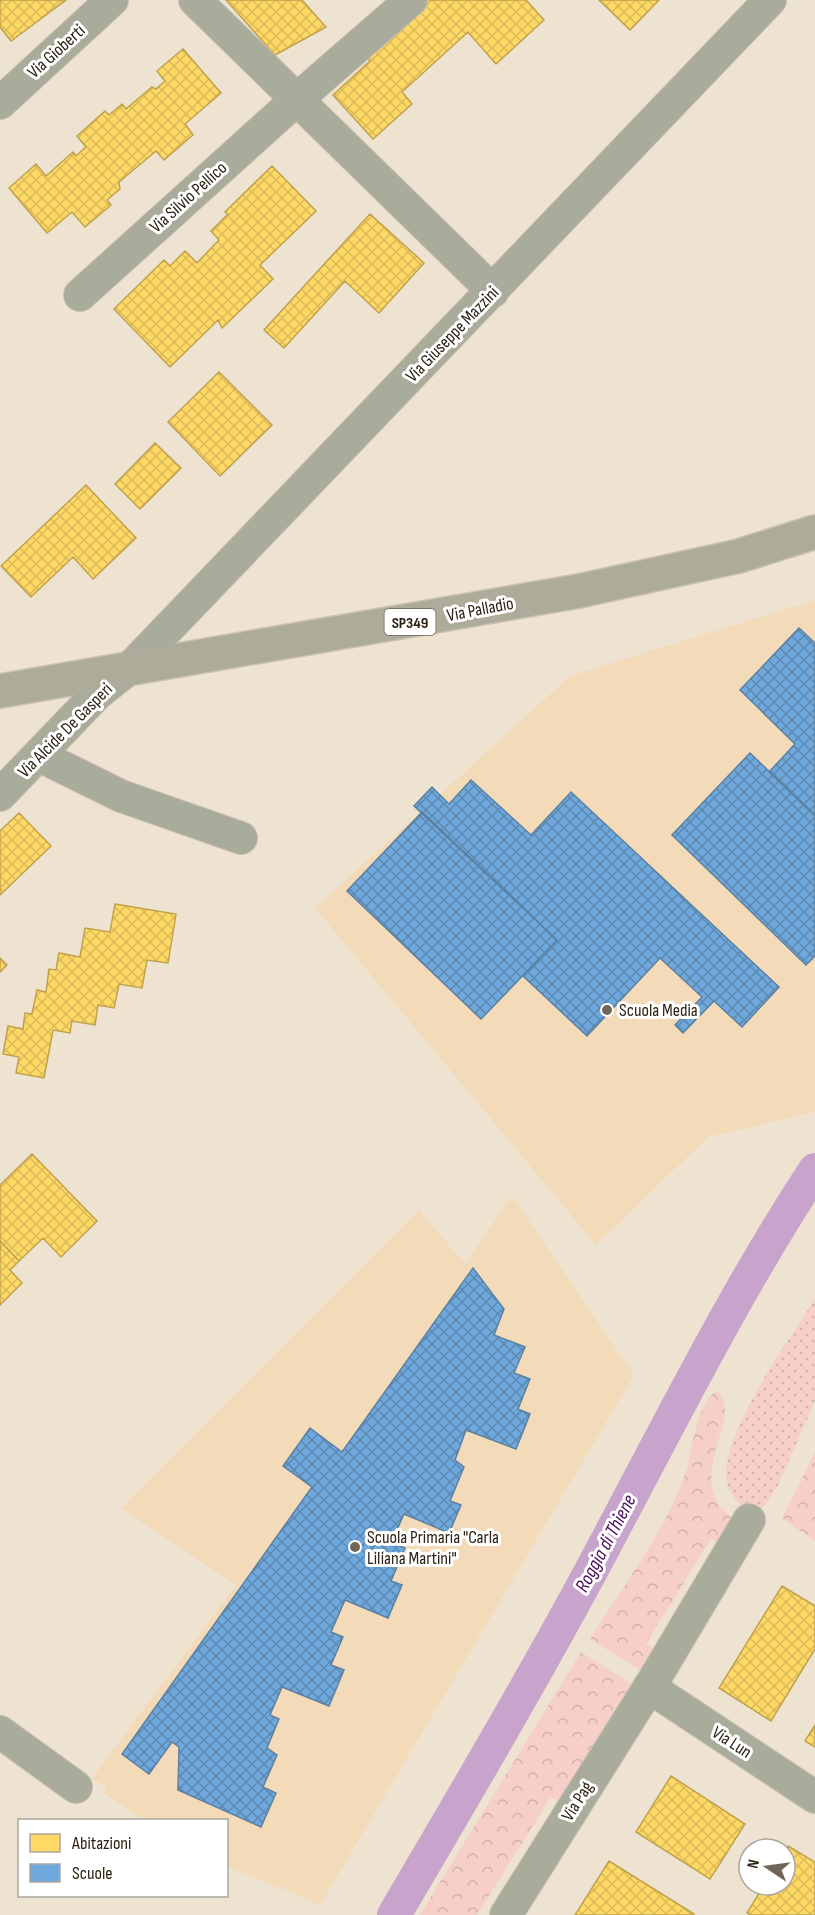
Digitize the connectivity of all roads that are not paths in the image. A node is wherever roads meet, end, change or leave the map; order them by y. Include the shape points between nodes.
1 (112, 0) edge
2 (195, 0) edge
3 (411, 0) edge
4 (770, 0) edge
5 (296, 100) junction
6 (0, 103) edge
7 (493, 291) junction
8 (80, 295) dead end
9 (815, 532) edge
10 (132, 666) junction
11 (0, 691) edge
12 (40, 756) junction
13 (0, 795) edge
14 (241, 838) dead end
15 (749, 1520) dead end
16 (649, 1687) junction
17 (0, 1732) edge
18 (76, 1787) dead end
19 (815, 1797) edge
20 (506, 1915) edge

1 - 6 street, Via Gioberti
2 - 5 street
3 - 5 street, Via Silvio Pellico
4 - 7 street, Via Giuseppe Mazzini
5 - 7 street
5 - 8 street, Via Silvio Pellico
7 - 10 street, Via Giuseppe Mazzini
9 - 10 main road, Via Palladio / SP349 via 739,556 579,591
10 - 11 main road, Via Palladio / SP349
10 - 12 street, Via Alcide De Gasperi via 97,694
12 - 13 street, Via Alcide De Gasperi
12 - 14 street via 120,796
15 - 16 street, Via Pag
16 - 19 street, Via Lun
16 - 20 street, Via Pag
17 - 18 street

